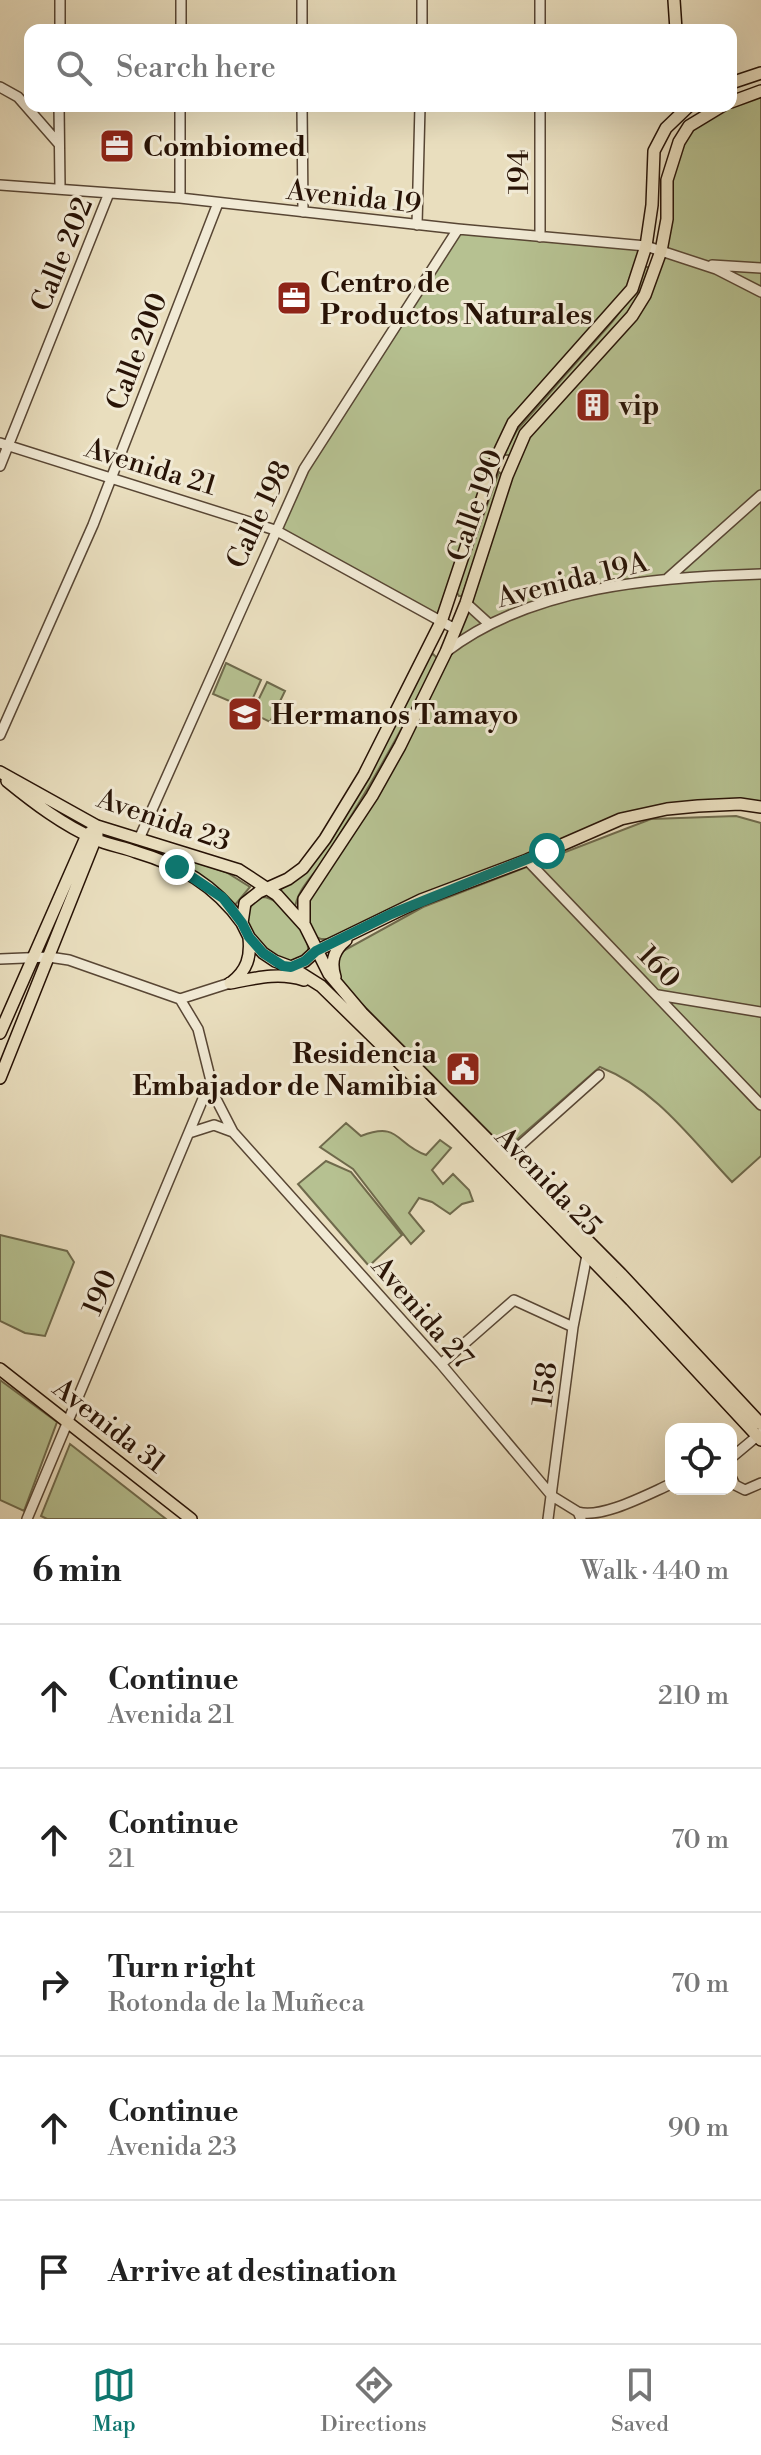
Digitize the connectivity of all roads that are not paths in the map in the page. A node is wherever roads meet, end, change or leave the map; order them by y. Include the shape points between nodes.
1 (60, 0) edge
2 (181, 0) edge
3 (302, 0) edge
4 (422, 0) edge
5 (540, 0) edge
6 (674, 0) edge
7 (60, 24) edge
8 (181, 24) edge
9 (302, 24) edge
10 (422, 24) edge
11 (540, 24) edge
12 (676, 24) edge
13 (761, 73) edge
14 (737, 81) edge
15 (0, 87) edge
16 (761, 91) edge
17 (737, 100) edge
18 (24, 104) edge
19 (31, 112) edge
20 (59, 112) edge
21 (180, 112) edge
22 (302, 112) edge
23 (420, 112) edge
24 (540, 112) edge
25 (679, 112) edge
26 (684, 112) edge
27 (712, 112) edge
28 (689, 126) junction
29 (59, 144) junction
30 (0, 185) edge
31 (60, 187) junction
32 (109, 193) junction
33 (180, 198) junction
34 (218, 203) junction
35 (303, 212) junction
36 (417, 225) junction
37 (458, 229) junction
38 (540, 237) junction
39 (646, 246) junction
40 (661, 251) junction
41 (700, 264) junction
42 (761, 268) edge
43 (761, 292) edge
44 (4, 444) edge
45 (494, 463) junction
46 (0, 466) edge
47 (510, 469) junction
48 (111, 479) junction
49 (761, 495) edge
50 (275, 530) junction
51 (761, 574) edge
52 (667, 578) junction
53 (450, 596) junction
54 (466, 603) junction
55 (441, 622) junction
56 (488, 623) junction
57 (455, 629) junction
58 (430, 645) junction
59 (446, 652) junction
60 (0, 735) edge
61 (0, 774) edge
62 (761, 807) edge
63 (61, 820) junction
64 (97, 826) junction
65 (92, 837) junction
66 (139, 839) junction
67 (118, 846) junction
68 (77, 857) junction
69 (90, 857) junction
70 (527, 860) junction
71 (239, 870) junction
72 (288, 879) junction
73 (268, 889) junction
74 (242, 923) junction
75 (307, 929) junction
76 (353, 934) junction
77 (249, 937) junction
78 (316, 951) junction
79 (49, 957) junction
80 (31, 958) junction
81 (0, 959) edge
82 (287, 966) junction
83 (230, 983) junction
84 (321, 986) junction
85 (339, 987) junction
86 (658, 995) junction
87 (180, 999) junction
88 (761, 1012) edge
89 (0, 1033) edge
90 (599, 1075) dead end
91 (0, 1078) edge
92 (210, 1082) junction
93 (761, 1105) edge
94 (233, 1132) junction
95 (189, 1133) junction
96 (505, 1159) junction
97 (587, 1255) junction
98 (573, 1327) junction
99 (441, 1364) junction
100 (0, 1369) edge
101 (69, 1422) junction
102 (760, 1433) edge
103 (737, 1453) edge
104 (761, 1483) edge
105 (737, 1486) edge
106 (665, 1487) edge
107 (552, 1496) junction
108 (579, 1516) edge
109 (27, 1519) edge
110 (191, 1519) edge
111 (548, 1519) edge

1 - 7 street
2 - 8 street
3 - 9 street
4 - 10 street
5 - 11 street
6 - 12 main road
13 - 14 main road
15 - 18 street
16 - 17 main road
19 - 29 street
20 - 29 street
21 - 33 street
22 - 35 street
23 - 36 street
24 - 38 street, 194
25 - 39 main road, Calle 190 via 654,151
26 - 28 main road, Calle 190
27 - 28 main road
28 - 40 main road, Calle 190 via 667,180
29 - 31 street
30 - 31 street, Avenida 19
31 - 32 street, Avenida 19
32 - 33 street, Avenida 19
32 - 44 street, Calle 202
33 - 34 street, Avenida 19
34 - 35 street, Avenida 19
34 - 48 street, Calle 200
35 - 36 street, Avenida 19
36 - 37 street, Avenida 19
37 - 38 street, Avenida 19
37 - 50 street, Calle 198 via 304,469
38 - 39 street, Avenida 19
39 - 40 street, Avenida 19
39 - 45 main road, Calle 190 via 632,289 513,423
40 - 41 street, Avenida 19
40 - 47 main road, Calle 190 via 632,316 525,434
41 - 42 street
41 - 43 street
44 - 46 street, Calle 202
44 - 48 street, Avenida 21
45 - 47 main road
45 - 53 main road, Calle 190
47 - 54 main road, Calle 190
48 - 50 street, Avenida 21
48 - 60 street, Calle 200
49 - 52 street, Avenida 19A
50 - 55 street, Avenida 21
50 - 66 street, Calle 198
51 - 52 street, Avenida 19A
52 - 56 street, Avenida 19A via 593,591
53 - 54 main road
53 - 55 main road, Calle 190
54 - 56 street
54 - 57 main road, Calle 190
55 - 57 street, Avenida 21
55 - 58 main road, Calle 190
56 - 59 street, Avenida 19A
57 - 59 main road, Calle 190
58 - 59 main road
58 - 72 main road, Calle 190 via 364,775 325,839
59 - 75 main road, Calle 190 via 372,796 304,899
61 - 63 main road, Avenida 23
61 - 64 main road, Avenida 23
62 - 70 main road via 698,806 636,814
63 - 65 main road, Avenida 23
63 - 68 main road
64 - 65 main road
64 - 66 main road, Avenida 23
65 - 67 main road, Avenida 23
65 - 68 main road
65 - 69 main road
66 - 71 main road, Avenida 23
67 - 69 main road
67 - 74 main road, Avenida 23 via 167,862 202,882
68 - 80 main road
69 - 79 main road
70 - 76 main road via 421,900
70 - 86 street, 160
71 - 72 main road via 273,881
71 - 73 main road, Avenida 23
72 - 73 main road, Calle 190
73 - 74 main road via 245,903
73 - 75 main road, Avenida 23
74 - 77 main road, Avenida 23
75 - 76 main road via 321,939
75 - 78 main road, Avenida 25
76 - 78 main road
76 - 85 main road via 335,953 332,965
77 - 82 main road, Avenida 25 via 263,953
77 - 83 main road via 248,961
78 - 82 main road
78 - 85 main road, Avenida 25
79 - 80 street
79 - 87 street
79 - 91 main road
80 - 81 street
80 - 89 main road
82 - 83 main road
82 - 84 main road, Avenida 25
83 - 84 main road via 284,976
83 - 87 street
84 - 97 main road, Avenida 25
85 - 96 main road, Avenida 25
86 - 88 street
86 - 93 street, 160
87 - 92 street, Avenida 27 via 198,1029
90 - 96 street
92 - 94 street, Avenida 27
92 - 95 street, 190
94 - 95 street via 214,1125
94 - 99 street, Avenida 27
95 - 101 street, 190
96 - 102 main road, Avenida 25 via 621,1274
97 - 98 street, 158
97 - 102 main road, Avenida 25
98 - 99 street via 514,1300
98 - 107 street, 158
99 - 107 street, Avenida 27
100 - 101 main road, Avenida 31
101 - 109 street, 190
101 - 110 main road, Avenida 31
102 - 103 street
104 - 105 street via 745,1490
106 - 108 street via 602,1513
107 - 108 street, Avenida 27
107 - 111 street, 158

